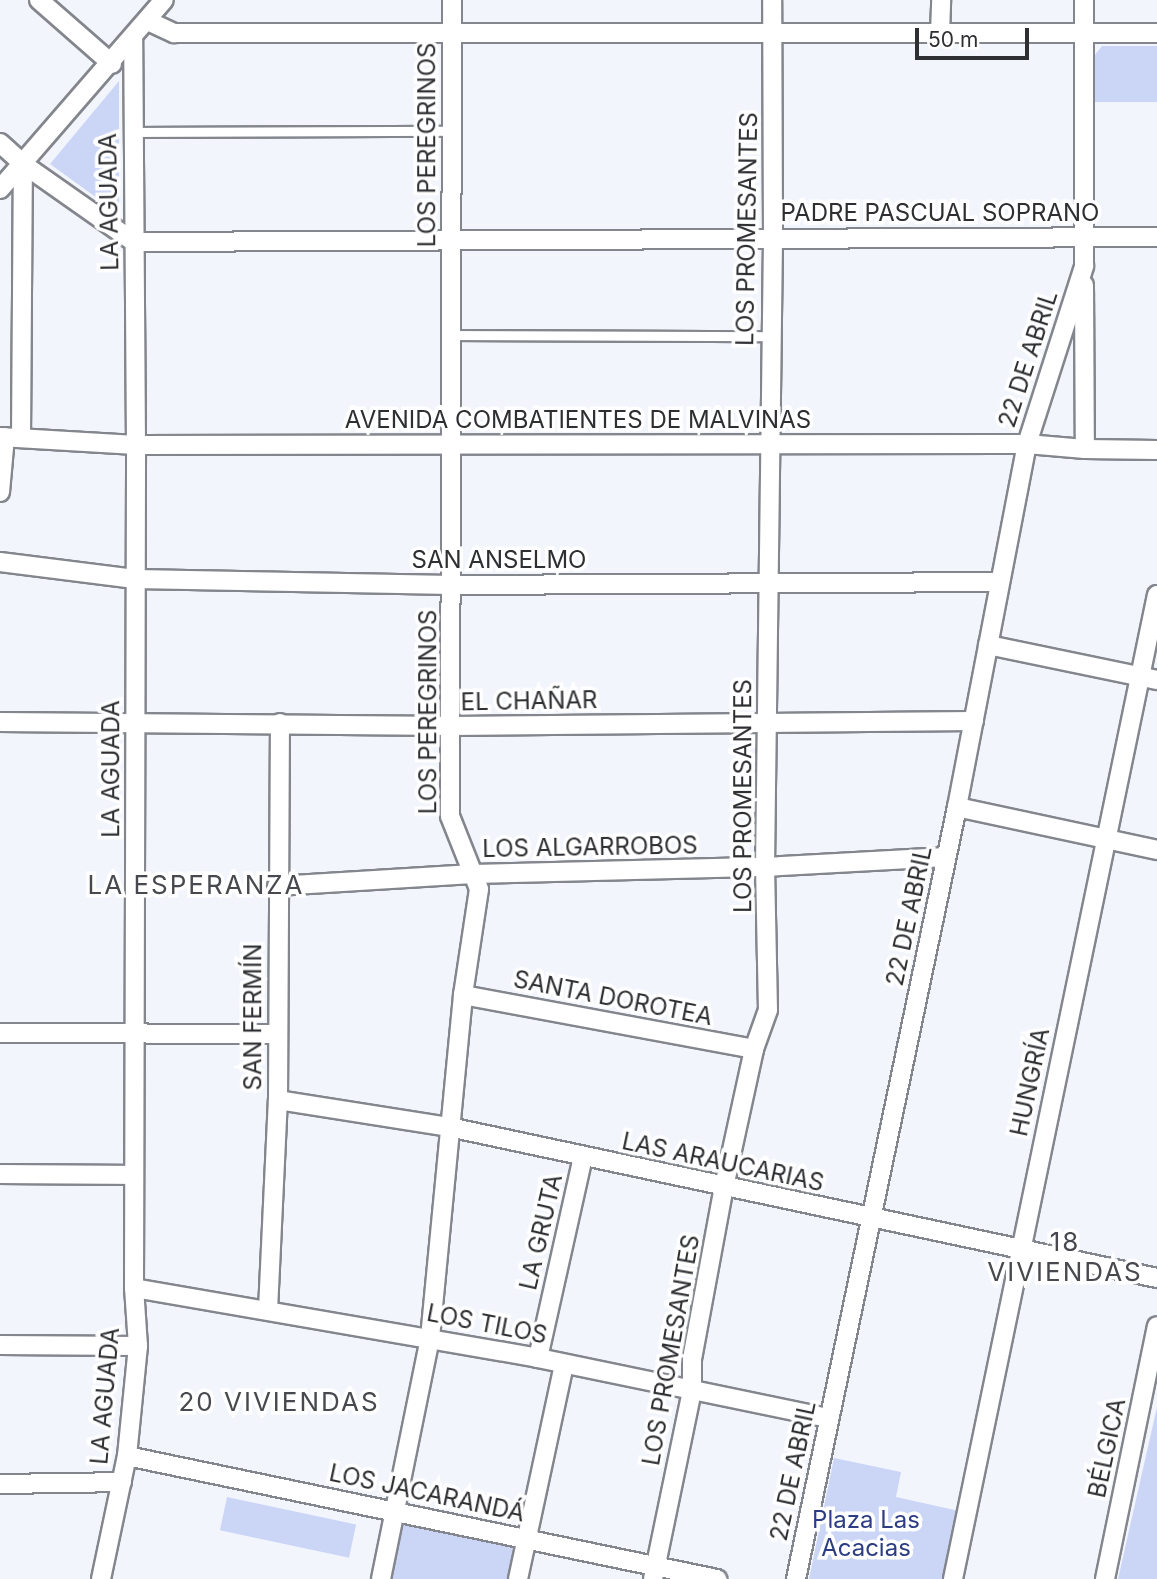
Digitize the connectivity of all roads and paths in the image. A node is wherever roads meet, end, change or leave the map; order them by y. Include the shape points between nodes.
1 (39, 0) edge
2 (164, 0) edge
3 (453, 0) edge
4 (772, 0) edge
5 (941, 0) edge
6 (1084, 0) edge
7 (148, 21) junction
8 (452, 33) junction
9 (773, 33) junction
10 (940, 33) junction
11 (1084, 33) junction
12 (1157, 33) edge
13 (132, 39) junction
14 (111, 64) junction
15 (452, 131) junction
16 (133, 132) junction
17 (0, 143) edge
18 (23, 164) junction
19 (0, 188) edge
20 (1084, 237) junction
21 (1157, 237) edge
22 (773, 238) junction
23 (451, 239) junction
24 (134, 242) junction
25 (1084, 266) junction
26 (451, 335) junction
27 (770, 336) junction
28 (9, 437) edge
29 (451, 444) junction
30 (768, 444) junction
31 (1027, 444) junction
32 (136, 445) junction
33 (1084, 449) junction
34 (1157, 450) edge
35 (0, 492) edge
36 (0, 562) edge
37 (135, 579) junction
38 (1000, 582) junction
39 (452, 584) junction
40 (768, 585) junction
41 (1157, 595) edge
42 (988, 645) junction
43 (1148, 678) edge
44 (974, 721) junction
45 (0, 722) edge
46 (136, 723) junction
47 (280, 723) junction
48 (768, 723) junction
49 (452, 726) junction
50 (957, 807) junction
51 (1106, 839) junction
52 (1157, 850) edge
53 (946, 857) junction
54 (765, 867) junction
55 (474, 874) junction
56 (277, 886) junction
57 (463, 995) junction
58 (0, 1033) edge
59 (134, 1033) junction
60 (277, 1034) junction
61 (754, 1049) junction
62 (278, 1100) junction
63 (449, 1127) junction
64 (583, 1156) junction
65 (0, 1174) edge
66 (134, 1175) junction
67 (724, 1188) junction
68 (871, 1219) junction
69 (1021, 1250) junction
70 (1157, 1278) edge
71 (134, 1288) junction
72 (268, 1310) junction
73 (1157, 1326) edge
74 (430, 1338) junction
75 (0, 1345) edge
76 (138, 1346) junction
77 (538, 1358) junction
78 (564, 1364) junction
79 (692, 1390) junction
80 (829, 1418) junction
81 (127, 1456) junction
82 (122, 1482) junction
83 (0, 1484) edge
84 (395, 1512) junction
85 (526, 1539) junction
86 (654, 1572) edge
87 (102, 1579) edge
88 (381, 1579) edge
89 (517, 1579) edge
90 (717, 1579) edge
91 (796, 1579) edge
92 (953, 1579) edge
93 (1105, 1579) edge

1 - 14 street
2 - 7 street
3 - 8 street, LOS PEREGRINOS
4 - 9 street, LOS PROMESANTES
5 - 10 street
6 - 11 street, 22 DE ABRIL
7 - 8 street via 174,33
7 - 13 street
8 - 9 street
8 - 15 street, LOS PEREGRINOS
9 - 10 street
9 - 22 street, LOS PROMESANTES
10 - 11 street
11 - 12 street
11 - 20 street, 22 DE ABRIL
13 - 14 street
13 - 16 street, LA AGUADA
14 - 18 street
15 - 16 lane
15 - 23 street, LOS PEREGRINOS
16 - 24 street, LA AGUADA
17 - 18 street
18 - 19 street
18 - 24 street
18 - 28 street
20 - 21 street, PADRE PASCUAL SOPRANO
20 - 22 street, PADRE PASCUAL SOPRANO
20 - 25 street, 22 DE ABRIL
22 - 23 street, PADRE PASCUAL SOPRANO
22 - 27 street, LOS PROMESANTES
23 - 24 street, PADRE PASCUAL SOPRANO
23 - 26 street, LOS PEREGRINOS
24 - 32 street, LA AGUADA
25 - 31 street, 22 DE ABRIL
25 - 33 street, 22 DE ABRIL
26 - 27 lane
26 - 29 street, LOS PEREGRINOS
27 - 30 street, LOS PROMESANTES
28 - 32 street, AVENIDA COMBATIENTES DE MALVINAS
28 - 35 street
29 - 30 street, AVENIDA COMBATIENTES DE MALVINAS
29 - 32 street, AVENIDA COMBATIENTES DE MALVINAS
29 - 39 street, LOS PEREGRINOS
30 - 31 street, AVENIDA COMBATIENTES DE MALVINAS
30 - 40 street, LOS PROMESANTES
31 - 33 street, AVENIDA COMBATIENTES DE MALVINAS
31 - 38 street, 22 DE ABRIL
32 - 37 street, LA AGUADA
33 - 34 street, AVENIDA COMBATIENTES DE MALVINAS
36 - 37 street, SAN ANSELMO
37 - 39 street, SAN ANSELMO
37 - 46 street, LA AGUADA
38 - 40 street, SAN ANSELMO
38 - 42 street, 22 DE ABRIL
39 - 40 street, SAN ANSELMO
39 - 49 street, LOS PEREGRINOS
40 - 48 street, LOS PROMESANTES
41 - 43 street, HUNGRÍA
42 - 43 street
42 - 44 street, 22 DE ABRIL
43 - 51 street, HUNGRÍA
44 - 48 street, EL CHAÑAR
44 - 50 street, 22 DE ABRIL
45 - 46 street, EL CHAÑAR
46 - 47 street, EL CHAÑAR
46 - 59 street, LA AGUADA
47 - 49 street, EL CHAÑAR
47 - 56 street, SAN FERMÍN
48 - 49 street, EL CHAÑAR
48 - 54 street, LOS PROMESANTES
49 - 55 street, LOS PEREGRINOS via 450,816
50 - 51 street
50 - 53 street, 22 DE ABRIL
51 - 52 street
51 - 69 street, HUNGRÍA
53 - 54 street, LOS ALGARROBOS
53 - 68 street, 22 DE ABRIL
54 - 55 street, LOS ALGARROBOS
54 - 61 street, LOS PROMESANTES via 768,1010
55 - 56 street, LOS ALGARROBOS
55 - 57 street, LOS PEREGRINOS via 479,889
56 - 60 street, SAN FERMÍN
57 - 61 street, SANTA DOROTEA
57 - 63 street, LOS PEREGRINOS
58 - 59 street
59 - 60 street
59 - 66 street, LA AGUADA
60 - 62 street, SAN FERMÍN
61 - 67 street, LOS PROMESANTES
62 - 63 street, LAS ARAUCARIAS
62 - 72 street, SAN FERMÍN
63 - 64 street, LAS ARAUCARIAS
63 - 74 street, LOS PEREGRINOS
64 - 67 street, LAS ARAUCARIAS
64 - 77 street, LA GRUTA
65 - 66 street
66 - 71 street, LA AGUADA
67 - 68 street, LAS ARAUCARIAS
67 - 79 street, LOS PROMESANTES via 692,1359
68 - 69 street, LAS ARAUCARIAS
68 - 80 street, 22 DE ABRIL
69 - 70 street, LAS ARAUCARIAS
69 - 92 street, HUNGRÍA
71 - 72 street, LOS TILOS
71 - 76 street, LA AGUADA
72 - 74 street, LOS TILOS
73 - 93 street, BÉLGICA
74 - 77 street, LOS TILOS
74 - 84 street, LOS PEREGRINOS
75 - 76 street
76 - 81 street, LA AGUADA
77 - 78 street, LOS TILOS
78 - 79 street, LOS TILOS
78 - 85 street
79 - 80 street, LOS TILOS
79 - 86 street, LOS PROMESANTES
80 - 91 street, 22 DE ABRIL
81 - 82 street, LA AGUADA
81 - 84 street, LOS JACARANDÁ
82 - 83 street
82 - 87 street, LA AGUADA
84 - 85 street, LOS JACARANDÁ
84 - 88 street, LOS PEREGRINOS
85 - 86 street, LOS JACARANDÁ
85 - 89 street
86 - 90 street, LOS JACARANDÁ

